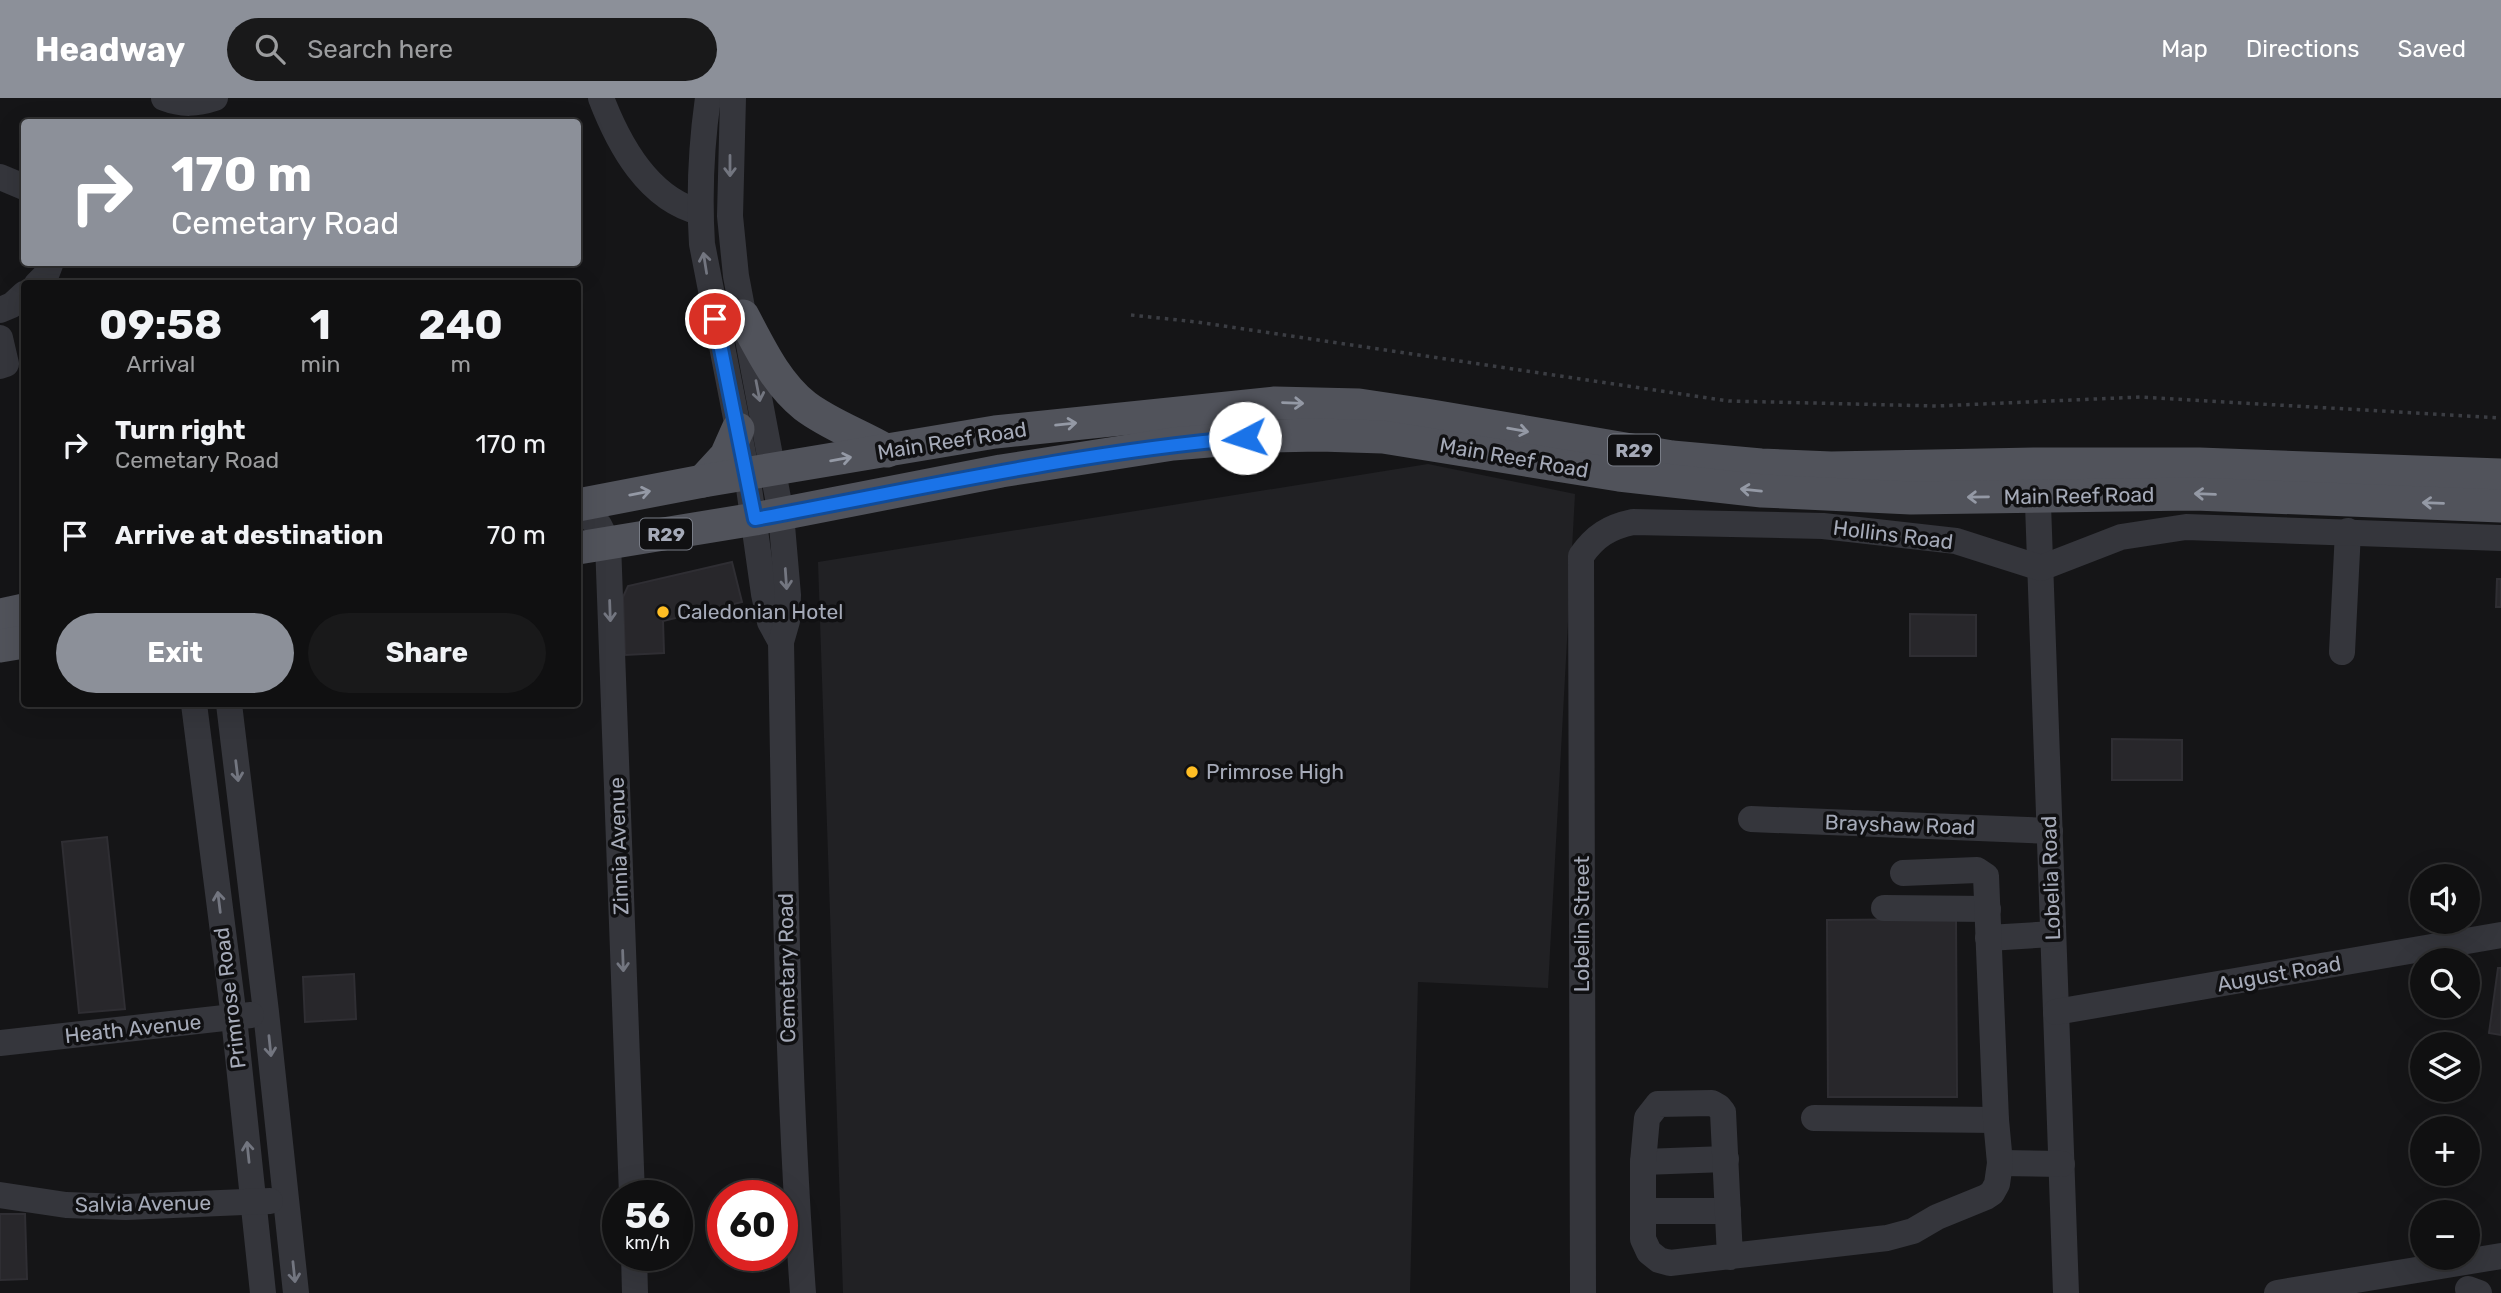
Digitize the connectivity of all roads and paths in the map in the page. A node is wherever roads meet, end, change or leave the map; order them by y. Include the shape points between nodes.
1 (164, 98) edge
2 (215, 98) edge
3 (601, 98) edge
4 (708, 98) edge
5 (733, 98) edge
6 (0, 177) edge
7 (21, 186) edge
8 (700, 212) junction
9 (21, 297) edge
10 (0, 310) edge
11 (1130, 315) dead end
12 (743, 316) junction
13 (0, 338) edge
14 (10, 364) edge
15 (2501, 418) edge
16 (738, 429) junction
17 (954, 439) junction
18 (887, 451) junction
19 (2037, 464) junction
20 (761, 472) junction
21 (2501, 475) edge
22 (960, 480) junction
23 (703, 481) junction
24 (2038, 497) junction
25 (581, 506) edge
26 (2501, 506) edge
27 (581, 510) edge
28 (768, 517) junction
29 (2348, 531) junction
30 (2501, 538) edge
31 (593, 545) edge
32 (1581, 556) joint
33 (2041, 568) junction
34 (21, 611) edge
35 (0, 615) edge
36 (21, 642) edge
37 (0, 646) edge
38 (2342, 652) dead end
39 (194, 707) edge
40 (229, 707) edge
41 (1751, 819) dead end
42 (2050, 831) junction
43 (1903, 873) dead end
44 (1884, 908) dead end
45 (1988, 909) junction
46 (2053, 933) junction
47 (2501, 935) edge
48 (1988, 938) junction
49 (266, 1012) junction
50 (2056, 1012) junction
51 (233, 1018) junction
52 (0, 1043) edge
53 (1814, 1118) dead end
54 (1996, 1120) junction
55 (1726, 1159) junction
56 (1643, 1161) junction
57 (2000, 1163) junction
58 (2062, 1164) junction
59 (631, 1180) edge
60 (0, 1195) edge
61 (286, 1200) junction
62 (254, 1202) junction
63 (1643, 1211) junction
64 (1728, 1211) junction
65 (2501, 1256) edge
66 (1730, 1257) junction
67 (634, 1271) edge
68 (263, 1293) edge
69 (296, 1293) edge
70 (635, 1293) edge
71 (803, 1293) edge
72 (1583, 1293) edge
73 (2066, 1293) edge
74 (2277, 1293) edge

1 - 2 street via 179,104
3 - 8 street via 647,179 672,202
4 - 8 street, Cemetary Road
5 -> 12 street, Cemetary Road via 730,216
6 - 7 street
16 -> 8 street, Cemetary Road via 708,281
9 - 10 street
11 - 15 path via 1729,401 1936,406 2140,397
12 - 18 main road via 785,386 805,405
12 -> 20 street, Cemetary Road
13 - 14 street
16 - 20 street, Cemetary Road
16 - 23 main road via 726,456
17 - 18 main road, Main Reef Road / R29
17 -> 19 main road, Main Reef Road / R29 via 1275,403 1359,405 1672,457 1761,465
17 - 22 main road
20 -> 18 main road, Main Reef Road / R29
19 - 21 main road, Main Reef Road / R29 via 2199,464
19 - 24 street, Lobelia Road
20 - 23 main road, Main Reef Road / R29
20 - 28 street, Cemetary Road
24 -> 22 main road, Main Reef Road / R29 via 1911,498 1762,491 1619,475 1382,437 1320,435 1173,444
22 - 28 main road, Main Reef Road / R29
25 -> 23 main road, Main Reef Road / R29
26 -> 24 main road, Main Reef Road / R29 via 2195,494
24 - 33 street, Lobelia Road
27 - 31 street via 599,525
28 - 31 main road, Main Reef Road / R29
28 - 71 street, Cemetary Road via 768,613 781,642 788,1027
29 - 30 street
29 - 33 street via 2186,527 2121,537
29 - 38 street
31 -> 59 street, Zinnia Avenue
32 - 33 street, Hollins Road via 1591,542 1615,526 1657,521 1823,526 1956,541
32 - 72 street, Lobelin Street
33 - 42 street, Lobelia Road
34 - 35 main road
36 - 37 main road
51 -> 39 street, Primrose Road
40 -> 49 street, Primrose Road
41 - 42 street, Brayshaw Road
42 - 46 street, Lobelia Road
43 - 45 street via 1982,872
44 - 45 street
45 - 48 street
46 - 48 street
46 - 50 street, Lobelia Road
47 - 50 street, August Road
48 - 54 street
49 - 51 street, Heath Avenue
49 -> 61 street, Primrose Road
50 - 58 street, Lobelia Road
51 - 52 street, Heath Avenue
62 -> 51 street, Primrose Road
53 - 54 street
54 - 57 street
55 - 56 street
55 - 56 street via 1726,1122 1719,1107 1712,1103 1658,1104 1647,1118
55 - 64 street
56 - 63 street
57 - 58 street
57 - 66 street via 1992,1193 1913,1231
58 - 73 street, Lobelia Road
60 - 62 street, Salvia Avenue via 66,1205 125,1207
61 - 62 street, Salvia Avenue
61 -> 69 street, Primrose Road
62 - 68 street, Primrose Road
63 - 64 street
63 - 66 street via 1643,1239 1659,1260
64 - 66 street
65 - 74 street
67 - 70 street

